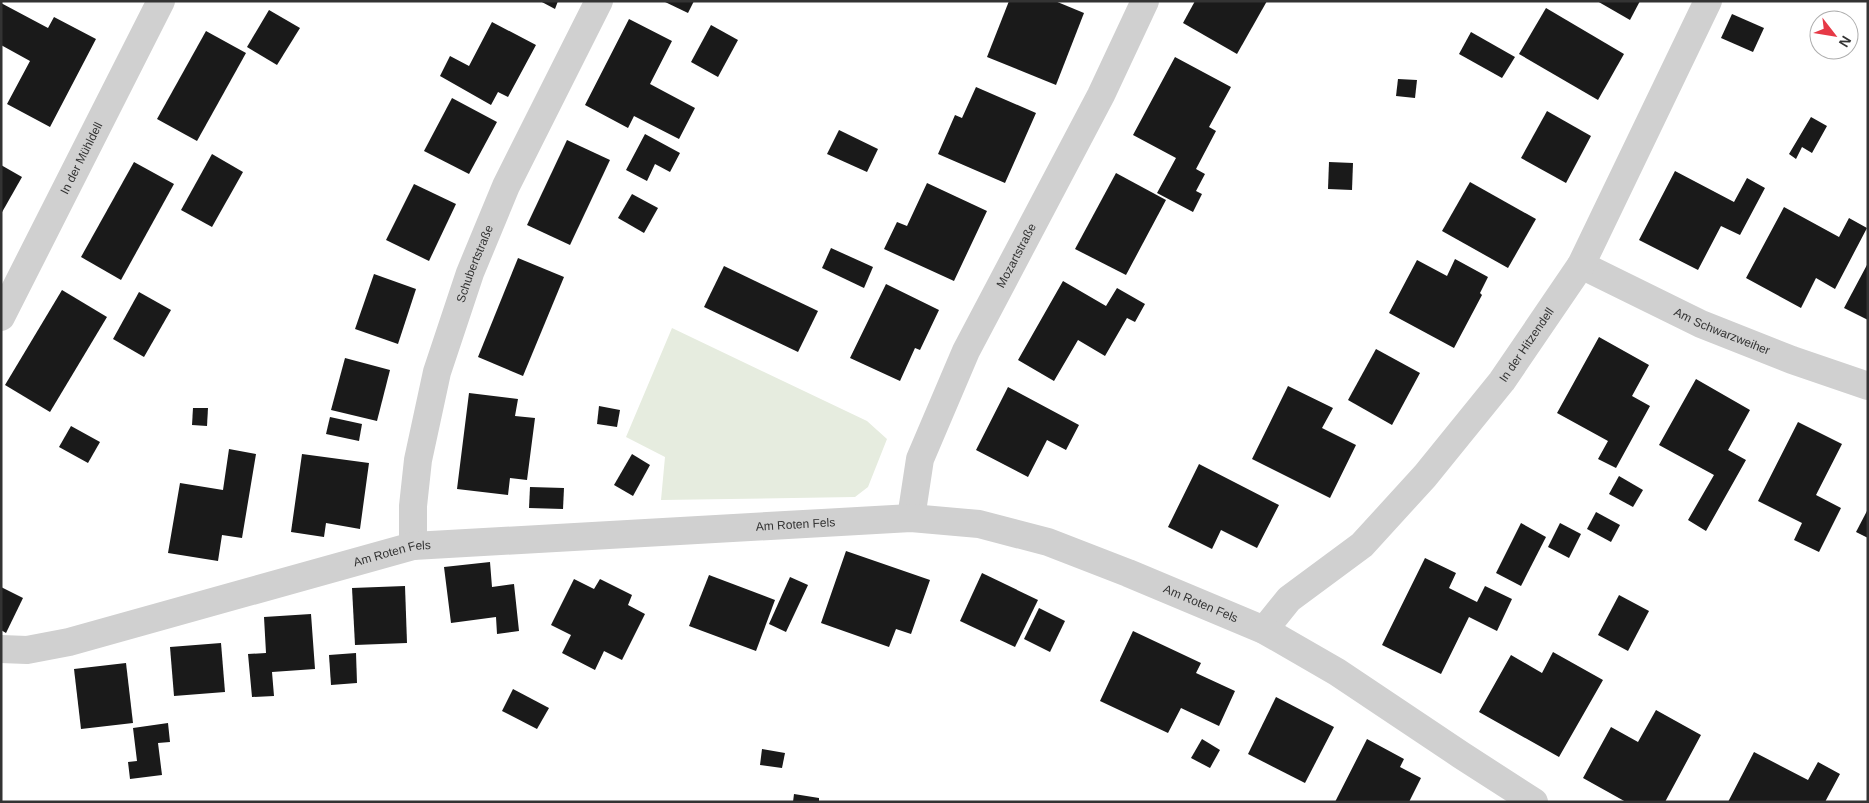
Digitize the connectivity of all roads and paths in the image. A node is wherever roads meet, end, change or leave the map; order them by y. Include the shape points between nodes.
1 (162, 1) edge
2 (599, 1) edge
3 (1145, 1) edge
4 (1708, 1) edge
5 (1581, 265) junction
6 (1, 317) edge
7 (1868, 386) edge
8 (911, 518) junction
9 (413, 546) junction
10 (1264, 630) junction
11 (1, 649) edge
12 (1534, 802) edge

1 - 6 street, In der Mühldell
2 - 9 street, Schubertstraße via 506,186 470,273 438,372 418,460
3 - 8 street, Mozartstraße via 1101,95 966,351 920,458
4 - 5 street, In der Hitzendell
5 - 7 street, Am Schwarzweiher via 1701,324
5 - 10 street, In der Hitzendell via 1502,381 1425,476 1362,545 1289,599
8 - 9 street, Am Roten Fels
8 - 10 street, Am Roten Fels via 979,524 1048,542
9 - 11 street, Am Roten Fels via 69,642 27,650
10 - 12 street, Am Roten Fels via 1337,672

